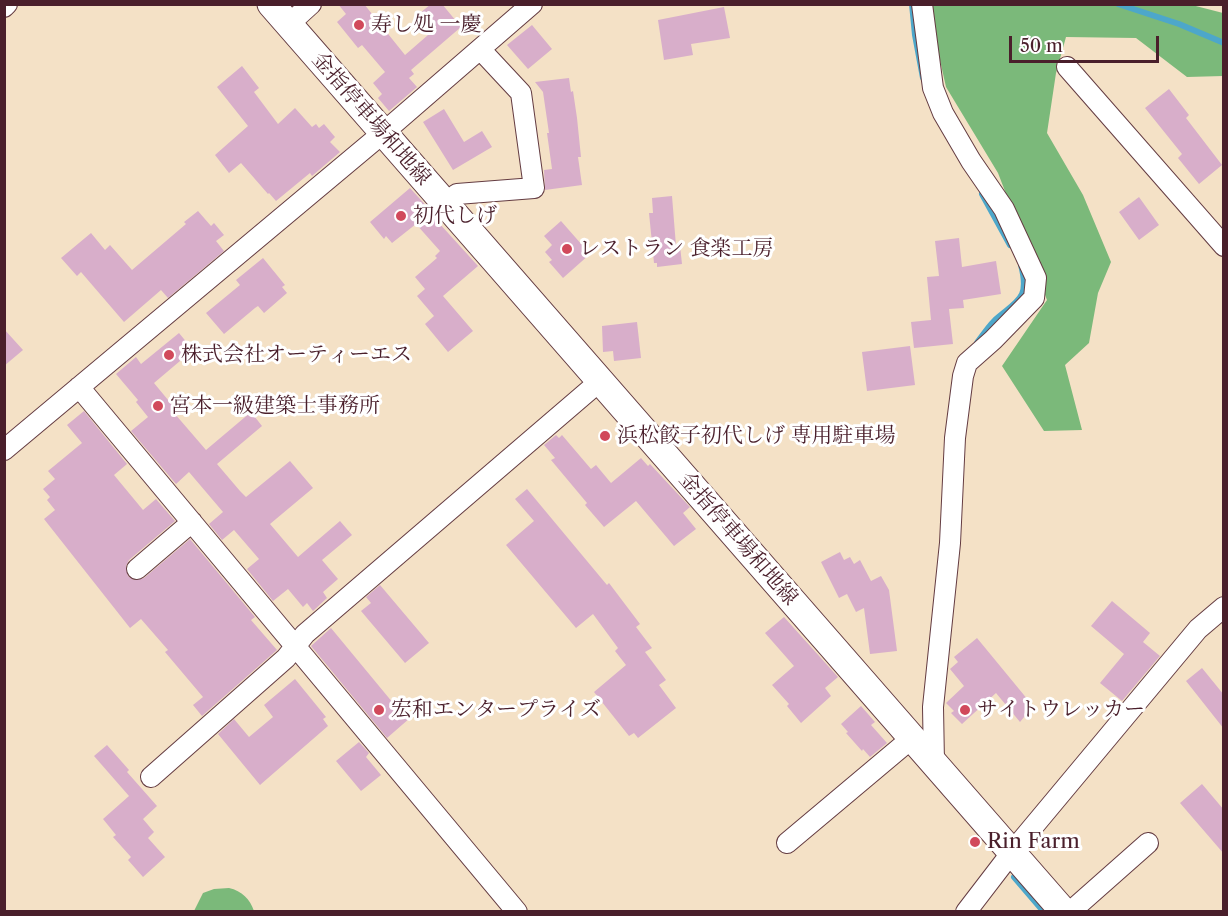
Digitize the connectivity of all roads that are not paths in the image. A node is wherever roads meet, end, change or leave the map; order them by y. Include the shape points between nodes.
1 (271, 4) edge
2 (311, 4) edge
3 (532, 4) edge
4 (922, 4) edge
5 (288, 25) junction
6 (480, 49) junction
7 (1067, 67) dead end
8 (383, 133) junction
9 (445, 204) junction
10 (1224, 246) edge
11 (600, 381) junction
12 (79, 387) junction
13 (4, 450) edge
14 (192, 522) junction
15 (137, 569) dead end
16 (1224, 607) edge
17 (296, 646) junction
18 (912, 738) junction
19 (934, 763) junction
20 (151, 777) dead end
21 (787, 843) dead end
22 (1148, 843) dead end
23 (1012, 852) junction
24 (517, 912) edge
25 (966, 912) edge
26 (1064, 912) edge
27 (1070, 912) edge

1 - 5 main road, 金指停車場和地線
2 - 5 street
3 - 6 street
4 - 19 street via 933,88 943,113 1004,209 1036,278 1034,298 967,363 963,376 933,707
5 - 8 main road, 金指停車場和地線
6 - 8 street
6 - 9 street via 521,93 534,188 457,194
7 - 10 street
8 - 9 main road, 金指停車場和地線
8 - 12 street
9 - 11 main road, 金指停車場和地線
11 - 17 street via 305,634
11 - 18 main road, 金指停車場和地線
12 - 13 street
12 - 14 street
14 - 15 street
14 - 17 street
16 - 23 street via 1198,629
17 - 20 street
17 - 24 street
18 - 19 main road, 金指停車場和地線
18 - 21 street
19 - 23 main road, 金指停車場和地線
22 - 27 street
23 - 25 street
23 - 26 main road, 金指停車場和地線

